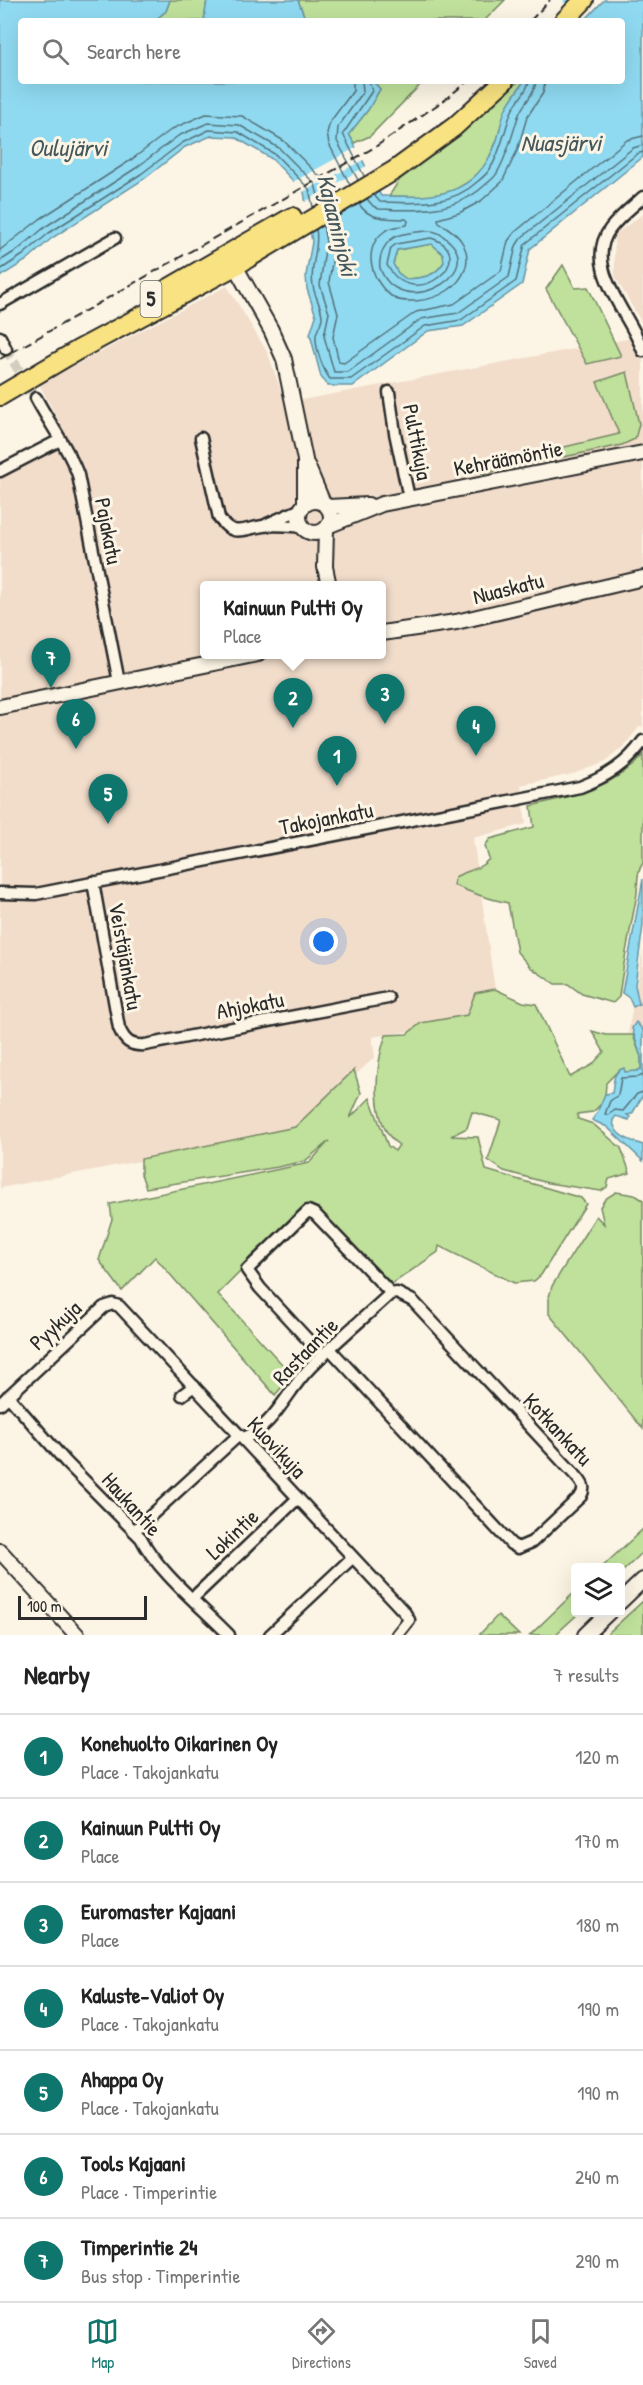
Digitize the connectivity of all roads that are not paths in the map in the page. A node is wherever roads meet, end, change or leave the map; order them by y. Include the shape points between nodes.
1 (584, 0) edge
2 (567, 18) edge
3 (500, 84) edge
4 (643, 197) edge
5 (116, 238) dead end
6 (232, 259) junction
7 (0, 304) edge
8 (0, 337) edge
9 (6, 349) dead end
10 (643, 351) edge
11 (389, 392) dead end
12 (0, 396) edge
13 (36, 398) tunnel mouth
14 (201, 438) dead end
15 (60, 440) junction
16 (643, 453) edge
17 (305, 460) junction
18 (0, 471) edge
19 (409, 498) junction
20 (382, 504) junction
21 (326, 505) junction
22 (303, 507) junction
23 (264, 526) junction
24 (328, 527) junction
25 (305, 529) junction
26 (325, 567) junction
27 (643, 578) edge
28 (328, 581) edge
29 (386, 632) edge
30 (233, 659) edge
31 (119, 682) junction
32 (0, 706) edge
33 (643, 741) edge
34 (93, 882) junction
35 (0, 893) edge
36 (388, 998) dead end
37 (123, 1036) joint
38 (393, 1293) junction
39 (113, 1304) joint
40 (327, 1352) junction
41 (194, 1386) junction
42 (182, 1395) dead end
43 (4, 1400) edge
44 (241, 1437) junction
45 (298, 1498) junction
46 (134, 1531) junction
47 (0, 1551) edge
48 (352, 1558) junction
49 (643, 1580) edge
50 (193, 1598) junction
51 (625, 1598) edge
52 (604, 1617) edge
53 (77, 1635) edge
54 (229, 1635) edge
55 (270, 1635) edge
56 (397, 1635) edge
57 (585, 1635) edge

1 - 2 highway
3 - 6 highway, 5 via 392,166
4 - 10 street via 608,231 601,258 609,284
5 - 7 street
6 - 12 highway, 5 via 121,318 78,350
6 - 17 street via 284,359
8 - 9 street
11 - 19 street, Pulttikuja
13 - 15 street, Pajakatu
14 - 23 street via 219,518 226,528 236,531
15 - 18 street
15 - 31 street, Pajakatu via 78,475
16 - 19 street, Kehräämöntie
17 - 21 street
17 - 22 street
19 - 20 street, Kehräämöntie
20 - 21 street, Kehräämöntie
20 - 24 street, Kehräämöntie
21 - 22 street via 314,501
21 - 24 street via 332,515
22 - 23 street
22 - 25 street via 299,519
23 - 25 street
24 - 25 street via 317,533
24 - 26 street
25 - 26 street
26 - 28 street
27 - 29 street, Nuaskatu via 456,622
30 - 31 street
31 - 32 street
33 - 34 street, Takojankatu via 625,762 580,788
34 - 35 street, Takojankatu via 36,894
34 - 37 street, Veistäjänkatu
36 - 37 street, Ahjokatu via 145,1045 132,1044
38 - 40 street, Rastaantie
38 - 40 street via 308,1211 247,1270 260,1288
38 - 40 street, Kotkankatu via 413,1301 584,1485 581,1496 532,1542 518,1548 512,1544
39 - 41 street, Kuovikuja via 124,1310
39 - 43 street, Pyykuja via 104,1307
40 - 44 street, Rastaantie via 266,1422 252,1435
41 - 42 street
41 - 44 street, Kuovikuja
43 - 46 street, Haukantie
44 - 45 street, Kuovikuja
44 - 46 street, Rastaantie
45 - 48 street, Kuovikuja
45 - 50 street, Lokintie
46 - 50 street, Haukantie
47 - 53 street
48 - 55 street
48 - 56 street, Kuovikuja via 405,1613 409,1620
49 - 51 street
50 - 54 street, Haukantie
52 - 57 street

